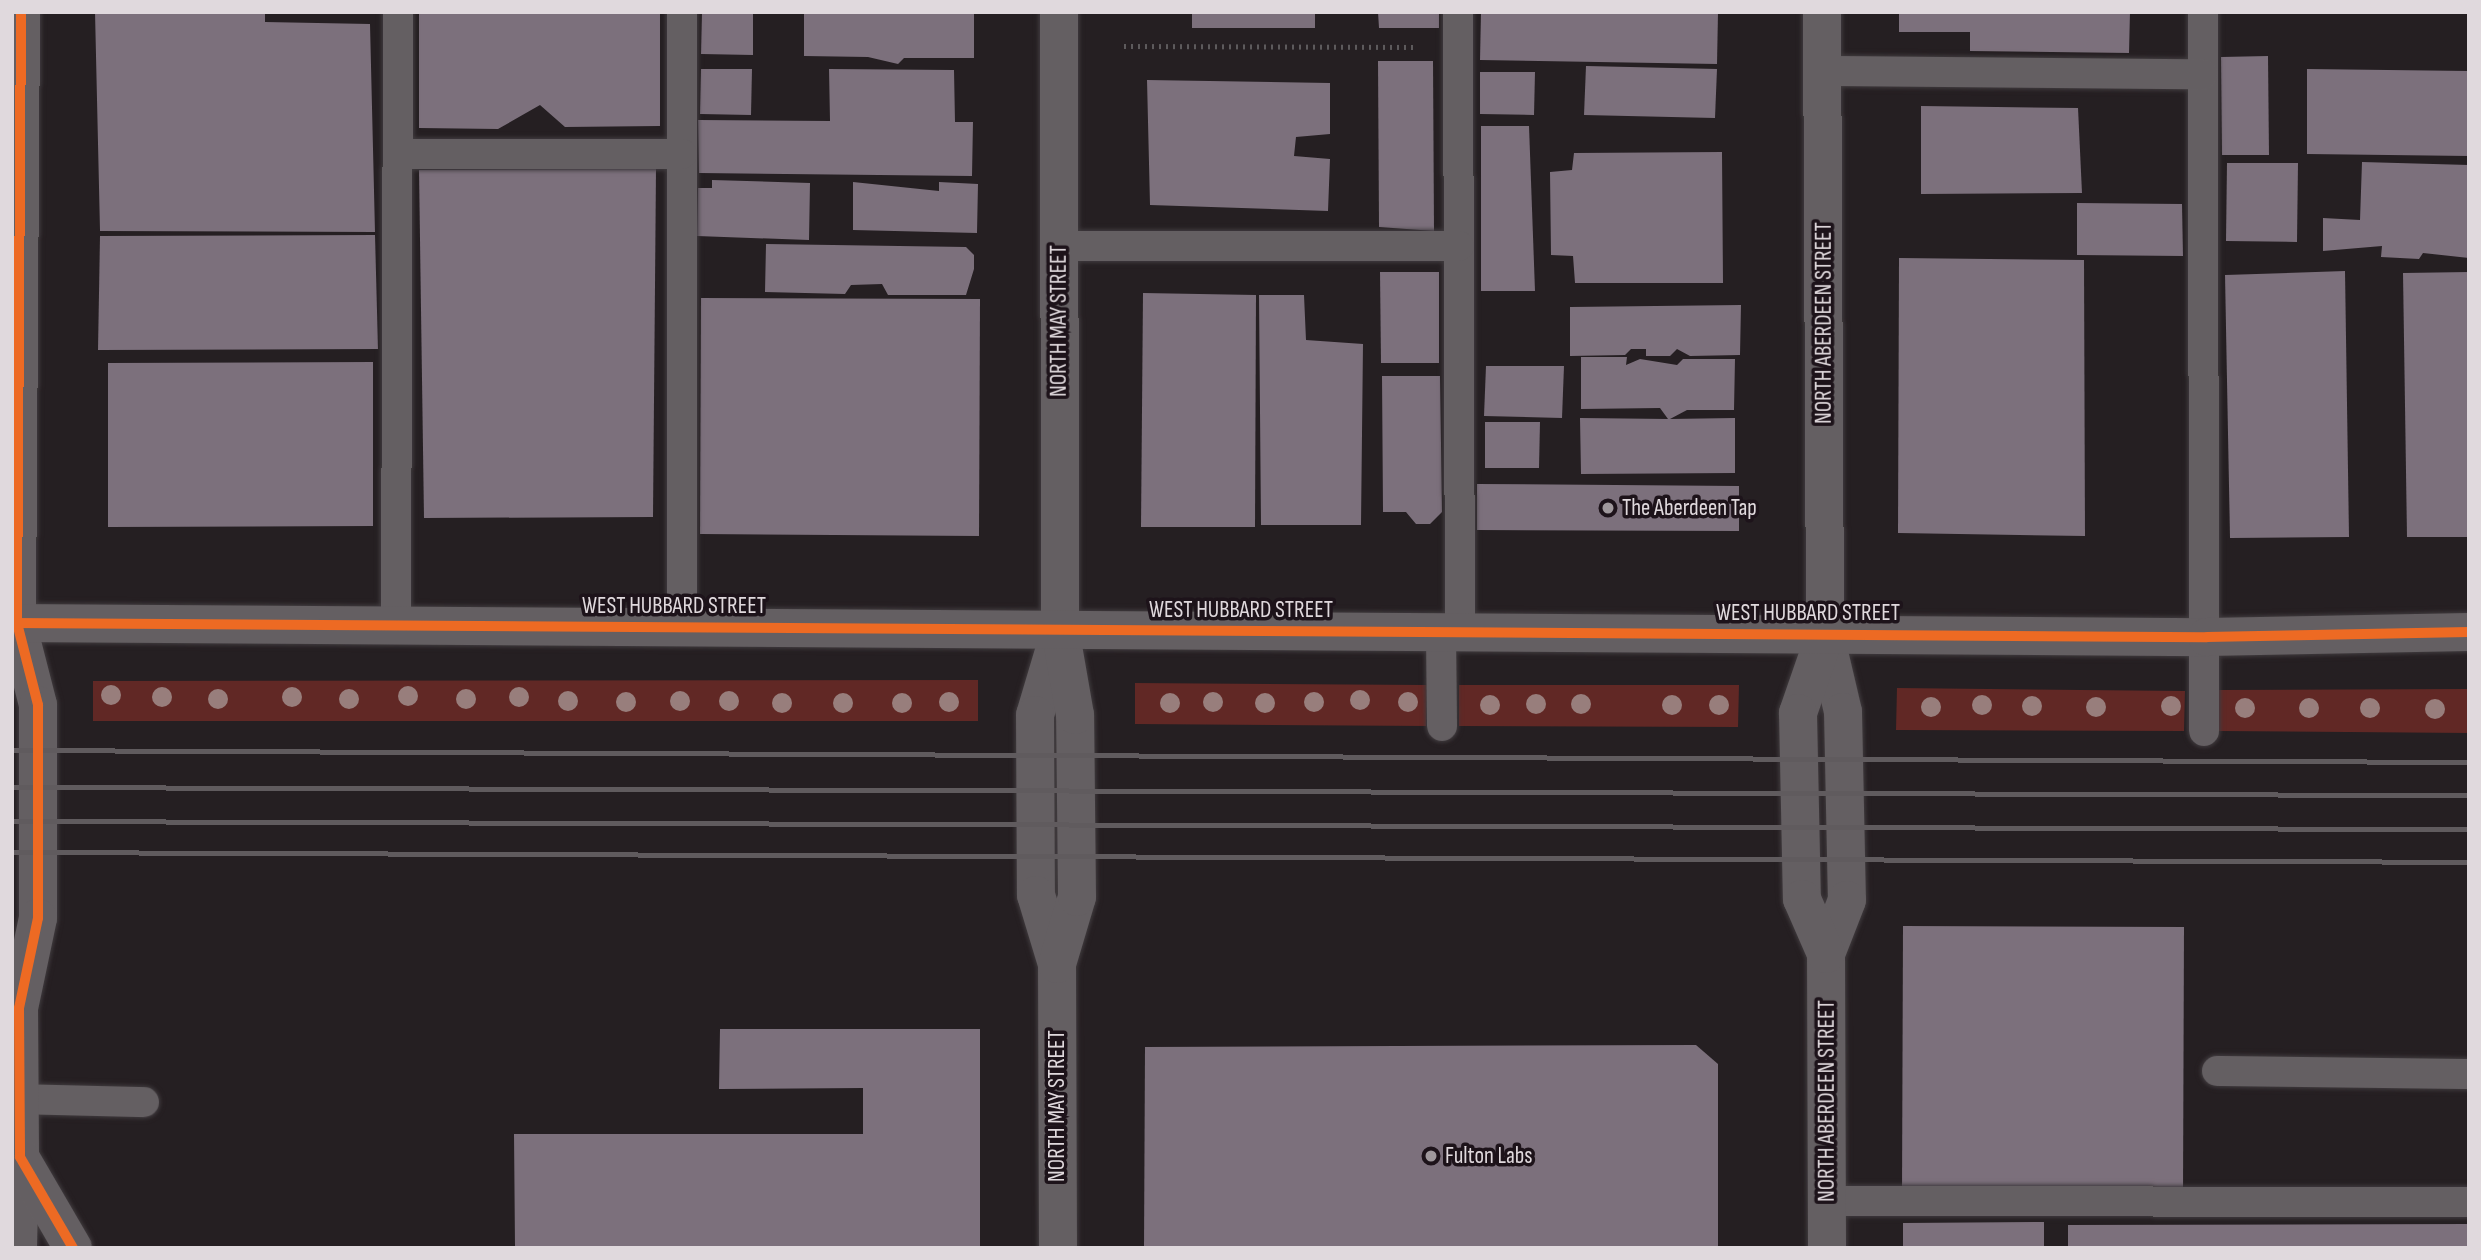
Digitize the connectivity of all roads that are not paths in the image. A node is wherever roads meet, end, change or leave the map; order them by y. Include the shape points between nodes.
1 (21, 12) edge
2 (398, 12) edge
3 (682, 12) edge
4 (1059, 12) edge
5 (1458, 12) edge
6 (1822, 12) edge
7 (2203, 12) edge
8 (1823, 71) junction
9 (2203, 74) junction
10 (398, 154) junction
11 (682, 154) junction
12 (1059, 246) junction
13 (1459, 246) junction
14 (396, 625) junction
15 (682, 627) junction
16 (14, 628) edge
17 (1060, 629) junction
18 (1451, 632) junction
19 (2469, 632) edge
20 (1825, 635) junction
21 (2207, 637) junction
22 (1441, 726) dead end
23 (2204, 731) dead end
24 (14, 1002) edge
25 (2217, 1071) dead end
26 (2469, 1073) edge
27 (20, 1099) junction
28 (144, 1102) dead end
29 (20, 1157) junction
30 (1827, 1201) junction
31 (2469, 1202) edge
32 (19, 1248) edge
33 (73, 1248) edge
34 (1058, 1248) edge
35 (1827, 1248) edge

1 - 16 street
2 - 10 lane
3 - 11 lane
4 - 12 street, NORTH MAY STREET
5 - 13 lane
6 - 8 street, NORTH ABERDEEN STREET
7 - 9 lane
8 - 9 lane
8 - 20 street, NORTH ABERDEEN STREET
9 - 21 lane
10 - 11 lane
10 - 14 lane
11 - 15 lane
12 - 13 lane
12 - 17 street, NORTH MAY STREET
13 - 18 lane
14 - 15 street, WEST HUBBARD STREET
14 - 16 street, WEST HUBBARD STREET
15 - 17 street, WEST HUBBARD STREET
16 - 24 street via 38,705 38,918
17 - 18 street, WEST HUBBARD STREET
17 - 34 street, NORTH MAY STREET via 1035,715 1036,895 1057,964
18 - 20 street, WEST HUBBARD STREET
18 - 22 lane
19 - 21 street, WEST HUBBARD STREET
20 - 21 street, WEST HUBBARD STREET
20 - 30 street, NORTH ABERDEEN STREET via 1798,713 1802,900 1826,954
21 - 23 lane
24 - 27 street
25 - 26 lane
27 - 28 lane
27 - 29 street
29 - 32 street
29 - 33 street
30 - 31 lane
30 - 35 street, NORTH ABERDEEN STREET

